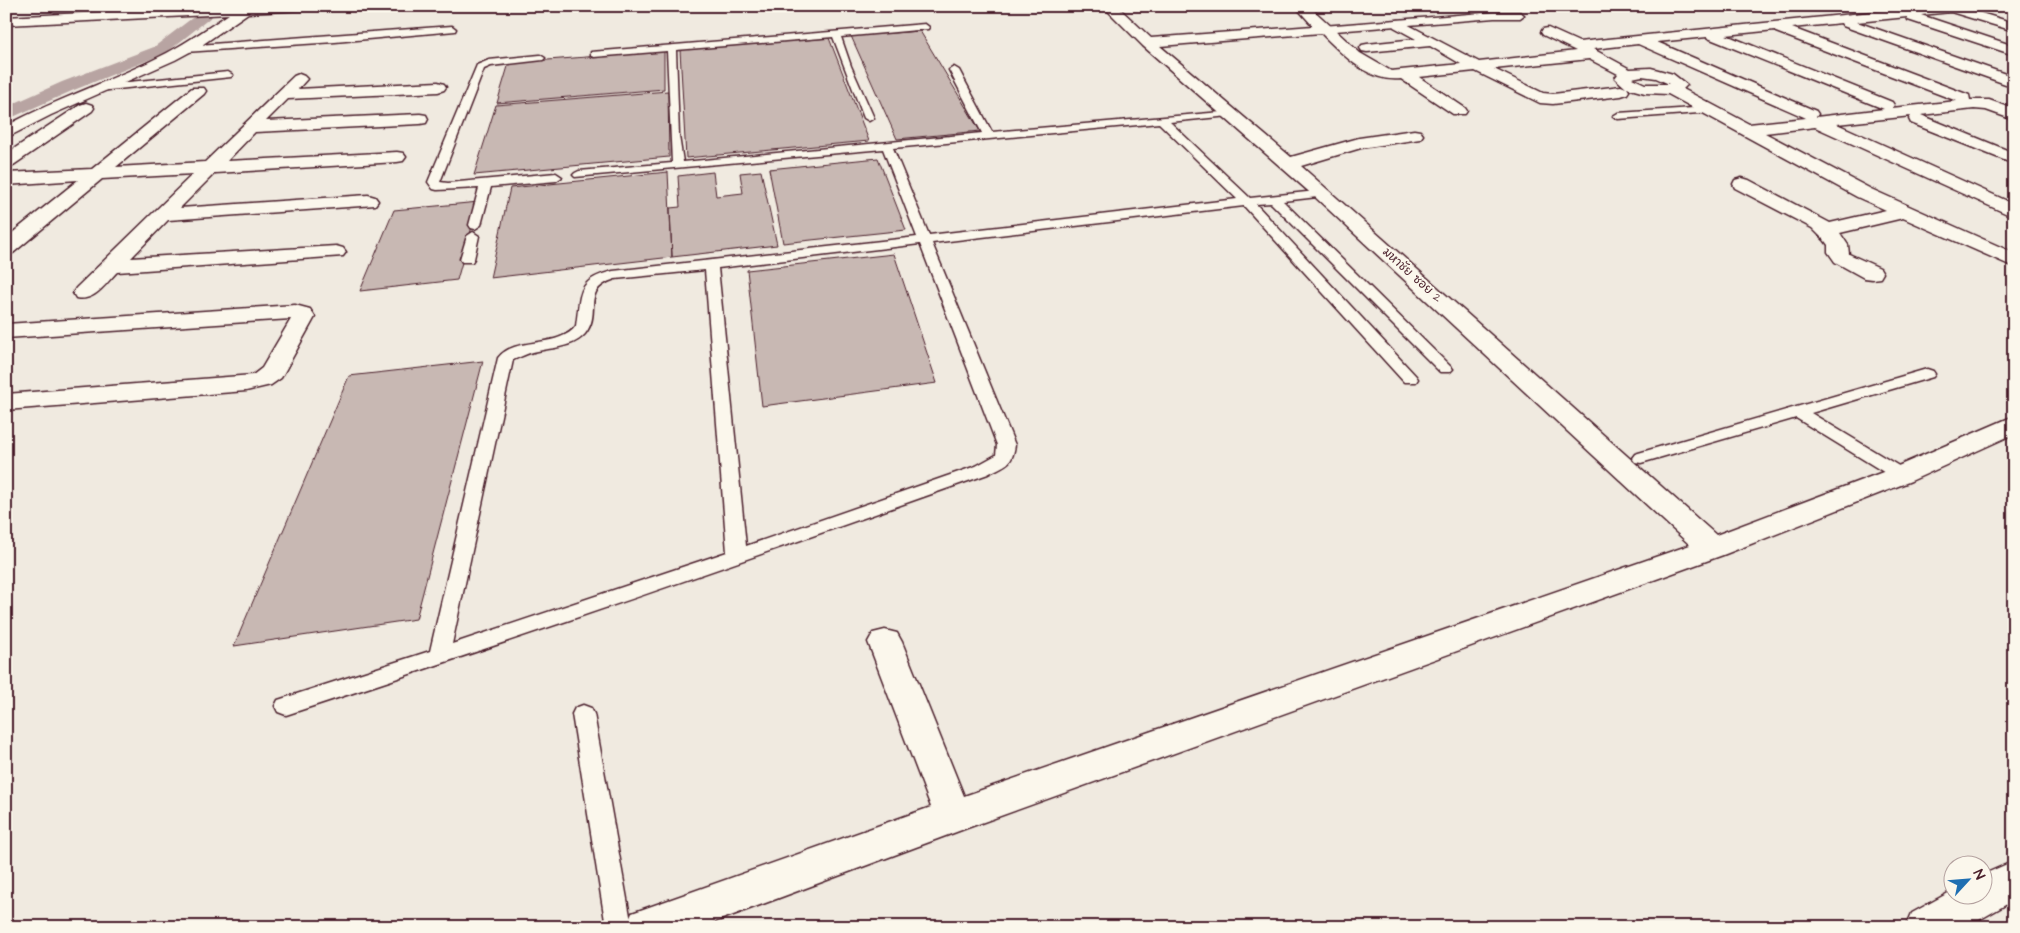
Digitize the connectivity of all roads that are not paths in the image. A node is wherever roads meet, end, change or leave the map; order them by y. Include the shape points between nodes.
1 (20, 6) edge
2 (294, 6) edge
3 (1109, 6) edge
4 (1301, 6) edge
5 (1881, 6) edge
6 (1972, 6) edge
7 (1950, 7) edge
8 (1810, 9) dead end
9 (243, 10) junction
10 (6, 14) edge
11 (1905, 14) junction
12 (1520, 15) dead end
13 (119, 16) junction
14 (1746, 16) dead end
15 (1841, 20) junction
16 (6, 21) edge
17 (1399, 24) dead end
18 (925, 26) dead end
19 (1774, 27) junction
20 (2014, 27) edge
21 (129, 29) dead end
22 (452, 29) dead end
23 (1323, 29) junction
24 (1548, 32) dead end
25 (1709, 33) junction
26 (836, 34) junction
27 (1639, 40) junction
28 (1432, 42) junction
29 (1148, 43) junction
30 (1578, 46) junction
31 (671, 48) junction
32 (1367, 48) dead end
33 (185, 49) junction
34 (2014, 51) edge
35 (594, 54) dead end
36 (1591, 54) junction
37 (540, 58) dead end
38 (1476, 66) junction
39 (954, 70) dead end
40 (1405, 75) junction
41 (228, 76) dead end
42 (299, 79) dead end
43 (2014, 82) edge
44 (438, 87) dead end
45 (198, 91) dead end
46 (1620, 91) dead end
47 (97, 94) junction
48 (284, 94) junction
49 (1963, 98) dead end
50 (1886, 105) dead end
51 (1709, 110) junction
52 (1460, 111) dead end
53 (1229, 113) junction
54 (2014, 114) edge
55 (1618, 116) dead end
56 (869, 118) dead end
57 (1813, 118) junction
58 (420, 119) dead end
59 (1917, 119) dead end
60 (1162, 120) junction
61 (251, 127) junction
62 (1745, 130) junction
63 (6, 133) edge
64 (1414, 135) dead end
65 (989, 136) junction
66 (887, 146) junction
67 (397, 157) dead end
68 (2014, 159) edge
69 (6, 162) edge
70 (1288, 164) junction
71 (678, 165) junction
72 (211, 166) junction
73 (98, 173) junction
74 (579, 175) dead end
75 (556, 177) dead end
76 (6, 178) edge
77 (486, 184) junction
78 (1742, 184) dead end
79 (1322, 193) junction
80 (2014, 193) edge
81 (1982, 197) junction
82 (1273, 198) junction
83 (368, 201) dead end
84 (1246, 201) junction
85 (2014, 211) edge
86 (1904, 212) junction
87 (162, 214) junction
88 (1826, 230) junction
89 (925, 240) junction
90 (6, 249) edge
91 (336, 252) dead end
92 (466, 259) dead end
93 (2014, 261) edge
94 (712, 265) junction
95 (111, 266) junction
96 (1872, 273) dead end
97 (84, 293) dead end
98 (6, 331) edge
99 (1445, 369) dead end
100 (1927, 374) dead end
101 (1410, 379) dead end
102 (6, 402) edge
103 (1798, 412) junction
104 (2014, 424) edge
105 (1641, 458) dead end
106 (1901, 475) junction
107 (1712, 548) junction
108 (737, 556) junction
109 (885, 642) dead end
110 (439, 657) junction
111 (286, 706) dead end
112 (583, 714) dead end
113 (953, 816) junction
114 (2014, 878) edge
115 (619, 927) edge
116 (647, 927) edge
117 (1927, 927) edge

1 - 10 street
2 - 9 street
3 - 29 street, มหาชัย ซอย 2
4 - 23 street
5 - 11 street
6 - 7 street
7 - 11 street
7 - 20 street
8 - 15 street
9 - 13 street
9 - 33 street
11 - 15 street
11 - 34 street
12 - 23 lane
13 - 16 street
13 - 21 street via 103,26
14 - 19 street
15 - 19 street
15 - 43 street
17 - 28 street
18 - 26 lane
19 - 25 street
19 - 49 street
22 - 33 lane
23 - 29 street
23 - 40 street via 1376,70 1389,76
24 - 30 street
25 - 27 street
25 - 50 street
26 - 31 lane
26 - 56 lane
27 - 30 street
27 - 57 street
28 - 32 street
28 - 38 street
29 - 53 street, มหาชัย ซอย 2
30 - 36 street
31 - 35 lane
31 - 71 lane
33 - 47 street
36 - 38 street
36 - 51 street via 1627,73 1623,78 1637,86 1671,89
37 - 77 lane via 489,63 480,67 434,182 437,186 448,187
38 - 40 street
38 - 46 street via 1540,98
39 - 65 lane
40 - 52 street
41 - 47 lane
42 - 48 street
44 - 48 street
45 - 73 street
47 - 63 street via 45,112
47 - 69 street
48 - 61 street
51 - 55 lane
51 - 62 street
53 - 60 lane
53 - 70 street, มหาชัย ซอย 2
54 - 57 street via 1990,105 1974,104
57 - 62 street
57 - 81 street
58 - 61 street
59 - 68 street
60 - 65 lane
60 - 84 lane
61 - 72 street
62 - 86 street
64 - 70 street via 1359,143
65 - 66 lane
66 - 71 lane
66 - 89 lane
67 - 72 street
70 - 79 street, มหาชัย ซอย 2
71 - 74 lane
72 - 73 street
72 - 87 street
73 - 76 street
73 - 90 street
75 - 77 lane
77 - 92 lane
78 - 88 street
79 - 82 lane
79 - 107 street, มหาชัย ซอย 2
80 - 81 street
81 - 85 street
82 - 84 lane
82 - 99 lane
83 - 87 street
84 - 89 lane
84 - 101 lane
86 - 88 street
86 - 93 street
87 - 95 street
88 - 96 street via 1838,244 1842,258
89 - 94 lane
89 - 108 lane via 1006,445 1004,458 982,470
91 - 95 street
94 - 108 lane
94 - 110 lane via 613,275 598,280 589,288 583,326 578,333 564,341 523,350 506,358
95 - 97 street
98 - 102 street via 295,312 304,317 272,373 262,380 246,384
100 - 103 lane
103 - 105 lane
103 - 106 lane
104 - 106 street
106 - 107 street
107 - 113 street
108 - 110 lane
109 - 113 street
110 - 111 lane
112 - 115 lane
113 - 116 street
114 - 117 street

